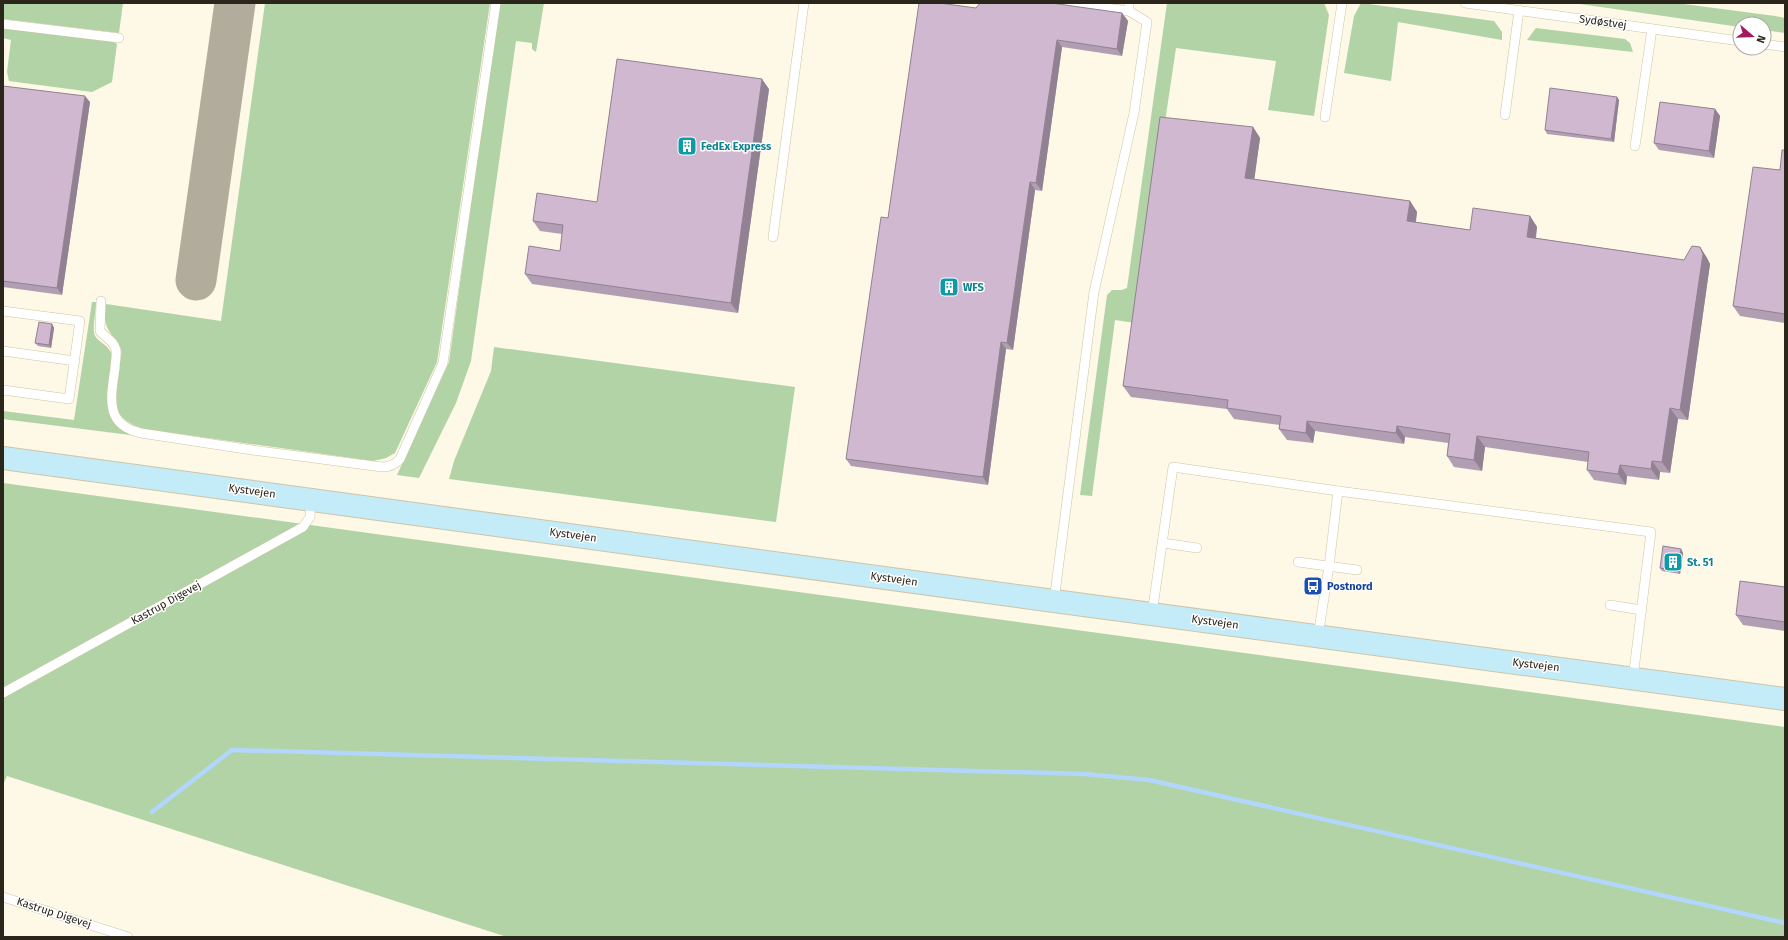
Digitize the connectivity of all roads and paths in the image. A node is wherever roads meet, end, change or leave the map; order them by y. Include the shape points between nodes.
1 (496, 3) edge
2 (804, 3) edge
3 (1070, 3) edge
4 (1342, 3) edge
5 (1465, 3) edge
6 (1129, 7) edge
7 (1516, 8) edge
8 (3, 24) edge
9 (1652, 28) junction
10 (119, 38) dead end
11 (1732, 40) edge
12 (1772, 45) edge
13 (1785, 47) edge
14 (1505, 115) dead end
15 (1325, 117) dead end
16 (1635, 146) dead end
17 (773, 237) dead end
18 (100, 300) dead end
19 (3, 311) edge
20 (3, 351) edge
21 (75, 361) junction
22 (3, 390) edge
23 (3, 458) edge
24 (1338, 491) junction
25 (311, 499) junction
26 (1163, 543) junction
27 (1197, 548) dead end
28 (1298, 562) dead end
29 (1329, 566) junction
30 (1357, 570) dead end
31 (1054, 601) junction
32 (1610, 605) dead end
33 (1642, 610) junction
34 (1152, 614) junction
35 (1318, 636) junction
36 (1634, 678) junction
37 (3, 693) edge
38 (1785, 699) edge
39 (3, 897) edge
40 (128, 937) edge

1 - 18 lane via 443,363 397,463 382,466 252,450 132,431 123,426 114,415 111,401 116,350 100,331
2 - 17 lane
3 - 6 lane
4 - 15 lane
5 - 7 lane, Sydøstvej
6 - 31 lane via 1147,22 1134,113 1094,292
7 - 9 lane, Sydøstvej
7 - 14 lane
8 - 10 lane
9 - 11 lane, Sydøstvej
9 - 16 lane
12 - 13 lane
19 - 21 lane via 80,321
20 - 21 lane
21 - 22 lane via 69,399
23 - 25 street, Kystvejen
24 - 26 lane via 1173,467
24 - 29 lane
24 - 33 lane via 1651,532
25 - 31 street, Kystvejen
25 - 37 lane, Kastrup Digevej via 310,517 303,527
26 - 27 lane
26 - 34 lane
28 - 29 lane
29 - 30 lane
29 - 35 lane
31 - 34 street, Kystvejen
32 - 33 lane
33 - 36 lane
34 - 35 street, Kystvejen
35 - 36 street, Kystvejen
36 - 38 street, Kystvejen
39 - 40 lane, Kastrup Digevej

